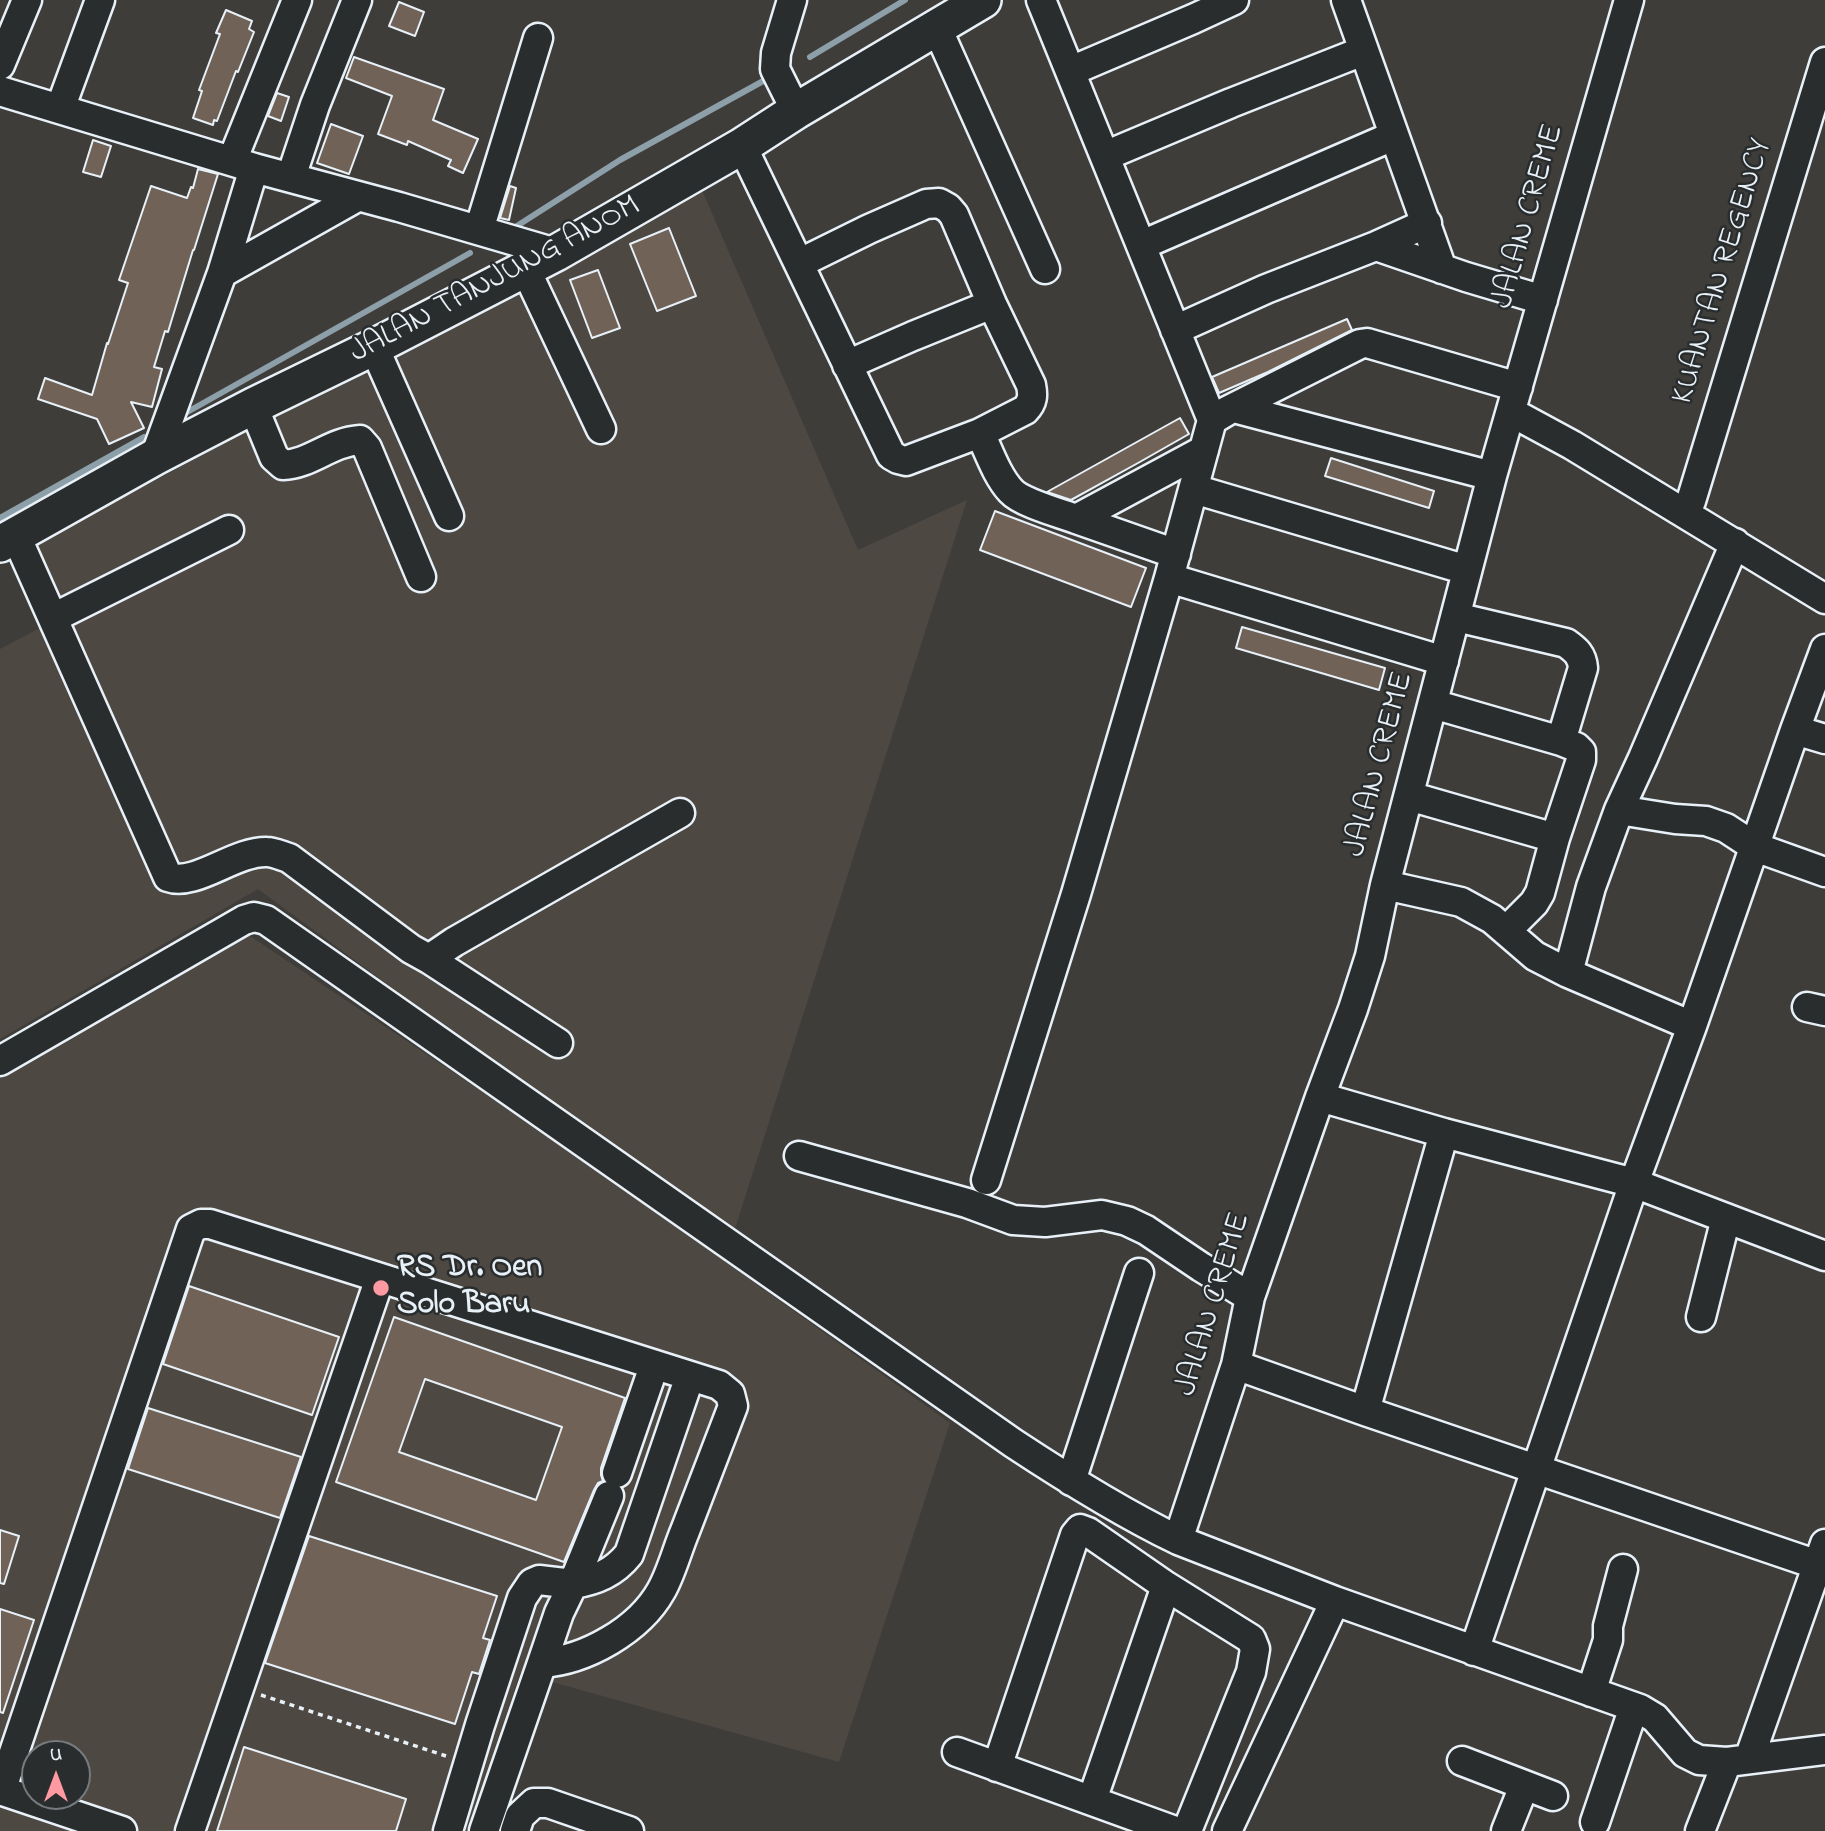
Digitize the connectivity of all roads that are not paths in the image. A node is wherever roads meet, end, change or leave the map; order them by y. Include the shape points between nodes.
1 (27, 0) edge
2 (100, 0) edge
3 (298, 0) edge
4 (792, 0) edge
5 (983, 0) edge
6 (1041, 0) edge
7 (1234, 0) edge
8 (1346, 0) edge
9 (1629, 0) edge
10 (367, 4) edge
11 (937, 28) junction
12 (538, 38) dead end
13 (1363, 51) junction
14 (1825, 62) edge
15 (0, 65) edge
16 (1071, 71) junction
17 (0, 91) edge
18 (60, 108) junction
19 (796, 111) junction
20 (1393, 136) junction
21 (742, 146) junction
22 (1105, 156) junction
23 (243, 164) junction
24 (291, 177) junction
25 (357, 197) junction
26 (1427, 223) junction
27 (478, 230) junction
28 (1142, 245) junction
29 (1376, 246) junction
30 (556, 253) junction
31 (800, 263) junction
32 (525, 268) junction
33 (1045, 269) dead end
34 (1442, 269) junction
35 (222, 272) junction
36 (1543, 300) junction
37 (992, 304) junction
38 (1175, 330) junction
39 (374, 347) junction
40 (847, 365) junction
41 (1514, 399) junction
42 (253, 406) junction
43 (1223, 414) junction
44 (601, 429) dead end
45 (980, 433) junction
46 (1204, 450) junction
47 (155, 457) junction
48 (1492, 476) junction
49 (1194, 489) junction
50 (1690, 501) dead end
51 (449, 516) dead end
52 (1076, 519) junction
53 (229, 530) dead end
54 (8, 540) edge
55 (1735, 543) junction
56 (1172, 566) junction
57 (1468, 570) junction
58 (421, 577) dead end
59 (1825, 599) edge
60 (1456, 617) junction
61 (52, 618) junction
62 (1825, 649) edge
63 (1444, 661) junction
64 (1433, 704) junction
65 (1795, 730) junction
66 (1825, 739) edge
67 (1561, 741) junction
68 (1409, 796) junction
69 (1619, 810) junction
70 (680, 813) dead end
71 (1555, 838) junction
72 (1755, 847) junction
73 (1825, 872) edge
74 (1385, 885) junction
75 (1506, 931) junction
76 (429, 959) junction
77 (1568, 973) junction
78 (1692, 1026) junction
79 (558, 1043) dead end
80 (0, 1061) edge
81 (1320, 1097) junction
82 (1444, 1133) junction
83 (799, 1156) dead end
84 (986, 1180) dead end
85 (1634, 1183) junction
86 (1726, 1218) junction
87 (1825, 1256) edge
88 (1139, 1273) dead end
89 (380, 1278) junction
90 (1250, 1297) junction
91 (1701, 1317) dead end
92 (1236, 1365) junction
93 (654, 1366) junction
94 (690, 1376) junction
95 (1365, 1411) junction
96 (1537, 1469) junction
97 (1071, 1481) junction
98 (1178, 1540) junction
99 (1821, 1555) edge
100 (1623, 1569) dead end
101 (573, 1584) junction
102 (1166, 1586) junction
103 (1335, 1601) junction
104 (1474, 1651) junction
105 (542, 1662) junction
106 (1591, 1692) junction
107 (1634, 1707) junction
108 (1825, 1750) edge
109 (957, 1752) dead end
110 (1738, 1760) junction
111 (1462, 1761) dead end
112 (997, 1767) junction
113 (1524, 1786) junction
114 (0, 1791) edge
115 (1553, 1796) dead end
116 (1092, 1800) junction
117 (1595, 1822) dead end
118 (122, 1831) edge
119 (190, 1831) edge
120 (448, 1831) edge
121 (484, 1831) edge
122 (515, 1831) edge
123 (629, 1831) edge
124 (1175, 1831) edge
125 (1187, 1831) edge
126 (1227, 1831) edge
127 (1506, 1831) edge
128 (1700, 1831) edge

1 - 15 street
2 - 18 street
3 - 23 street
4 - 19 street via 775,69
5 - 11 main road, JALAN TANJUNG ANOM
6 - 16 street
7 - 16 street
8 - 13 street
9 - 36 street, JALAN CREME
10 - 24 street via 315,105
11 - 19 main road, JALAN TANJUNG ANOM
11 - 33 street
12 - 27 street
13 - 20 street
13 - 22 street
14 - 50 street, KUANTAN REGENCY
16 - 22 street
17 - 18 street
18 - 23 street
19 - 21 main road, JALAN TANJUNG ANOM
20 - 26 street
20 - 28 street
21 - 30 main road, JALAN TANJUNG ANOM
21 - 31 street
22 - 28 street
23 - 24 street
23 - 35 street
24 - 25 street
25 - 27 street
25 - 35 street
26 - 29 street
26 - 34 street
27 - 30 street
28 - 38 street
29 - 34 street
29 - 38 street
30 - 32 main road, JALAN TANJUNG ANOM
31 - 37 street via 926,204 939,203 954,215
31 - 40 street
32 - 39 main road, JALAN TANJUNG ANOM
32 - 44 street
34 - 36 street
35 - 47 street
36 - 41 street, JALAN CREME
37 - 40 street
37 - 45 street via 1033,395 1026,410
38 - 43 street
39 - 42 main road, JALAN TANJUNG ANOM
39 - 51 street
40 - 45 street via 887,449 898,459 905,461
41 - 43 street via 1367,343
41 - 48 street, JALAN CREME
41 - 55 street via 1572,445
42 - 47 main road, JALAN TANJUNG ANOM
42 - 58 street via 274,457 283,465 294,465 345,441 360,440
43 - 46 street
43 - 48 street
45 - 52 street via 1012,493
46 - 49 street
46 - 52 street
47 - 54 main road, JALAN TANJUNG ANOM
48 - 57 street, JALAN CREME
49 - 56 street
49 - 57 street
52 - 56 street
53 - 61 street
54 - 61 street
55 - 59 street
55 - 69 street
56 - 63 street
56 - 84 street
57 - 60 street, JALAN CREME
60 - 63 street, JALAN CREME
60 - 67 street via 1566,643 1576,650 1583,668
61 - 76 street via 168,877 187,879 238,857 268,852 289,858
62 - 65 street
63 - 64 street, JALAN CREME
64 - 67 street
64 - 68 street, JALAN CREME
65 - 66 street
65 - 72 street
67 - 71 street via 1576,747 1582,756
68 - 71 street
68 - 74 street, JALAN CREME
69 - 72 street via 1706,821
69 - 77 street via 1591,887
70 - 76 street
71 - 75 street via 1540,893
72 - 73 street
72 - 78 street
74 - 75 street via 1461,902
74 - 81 street, JALAN CREME via 1370,956
75 - 77 street via 1535,956
76 - 79 street
77 - 78 street
78 - 85 street
80 - 97 street via 244,920 266,920
81 - 82 street
81 - 90 street, JALAN CREME
82 - 85 street
82 - 95 street
83 - 90 street via 1013,1220 1045,1222 1102,1215 1127,1221
85 - 86 street
85 - 96 street
86 - 87 street
86 - 91 street
88 - 97 street
89 - 93 street
89 - 114 street via 210,1224 191,1230
89 - 119 street
90 - 92 street, JALAN CREME
92 - 95 street
92 - 98 street, JALAN CREME
93 - 94 street
93 - 101 street
94 - 101 street via 629,1554 609,1573
94 - 105 street via 719,1385 730,1394 733,1406 662,1590 635,1623 596,1648
95 - 96 street
96 - 99 street
96 - 104 street
97 - 98 street
98 - 103 street
99 - 110 street
100 - 106 street
101 - 105 street
101 - 120 street via 539,1580 522,1598
102 - 112 street via 1088,1532 1077,1531
102 - 116 street
102 - 125 street via 1251,1639 1255,1649 1251,1672
103 - 104 street
103 - 126 street
104 - 106 street
105 - 121 street
106 - 107 street
107 - 110 street via 1655,1718 1690,1757
107 - 117 street
108 - 110 street
109 - 112 street
110 - 128 street
111 - 113 street
112 - 116 street
113 - 115 street
113 - 127 street
114 - 118 street
116 - 124 street
122 - 123 street via 520,1816 534,1803 548,1803

